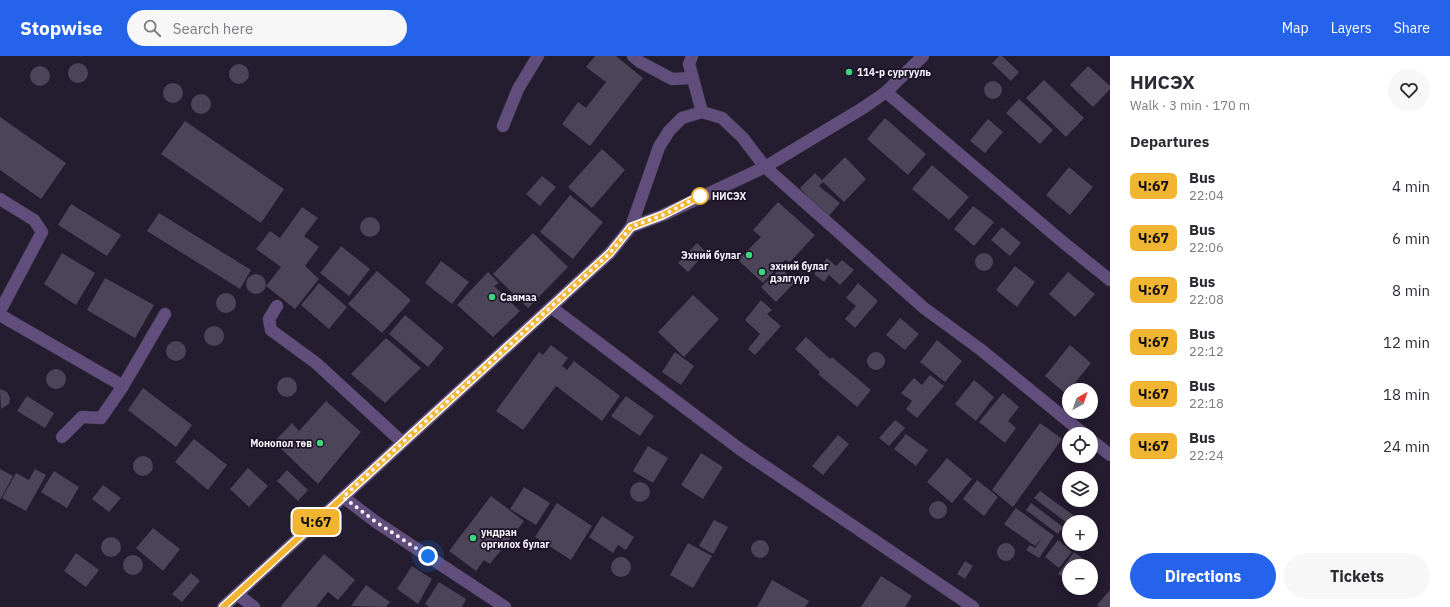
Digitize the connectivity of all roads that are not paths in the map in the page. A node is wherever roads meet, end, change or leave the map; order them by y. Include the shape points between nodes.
1 (538, 56) edge
2 (633, 56) edge
3 (692, 56) edge
4 (924, 56) edge
5 (692, 78) junction
6 (886, 92) junction
7 (702, 112) junction
8 (503, 126) dead end
9 (765, 167) junction
10 (0, 199) edge
11 (631, 227) junction
12 (1110, 280) edge
13 (277, 306) dead end
14 (551, 307) junction
15 (0, 310) edge
16 (165, 314) dead end
17 (0, 315) edge
18 (123, 386) junction
19 (1075, 427) edge
20 (62, 437) dead end
21 (402, 442) junction
22 (1098, 446) edge
23 (1110, 455) edge
24 (343, 497) junction
25 (237, 594) junction
26 (223, 607) edge
27 (254, 607) edge
28 (505, 607) edge
29 (973, 607) edge

1 - 8 street via 518,89
2 - 5 street via 672,79
3 - 5 street via 689,64
4 - 6 street
5 - 7 street
6 - 9 street
6 - 12 street
7 - 9 street via 722,118 743,138
7 - 11 street via 682,118 662,142
9 - 11 street via 663,215
9 - 19 street via 924,308 980,349
10 - 15 street via 34,220 42,232
11 - 14 street via 610,253
13 - 21 street via 269,319 271,330 316,363
14 - 21 street
14 - 29 street via 741,450
16 - 18 street
17 - 18 street
18 - 20 street via 101,418 82,417
21 - 24 street
22 - 23 street
24 - 25 street
24 - 28 street via 376,522
25 - 26 street
25 - 27 street

